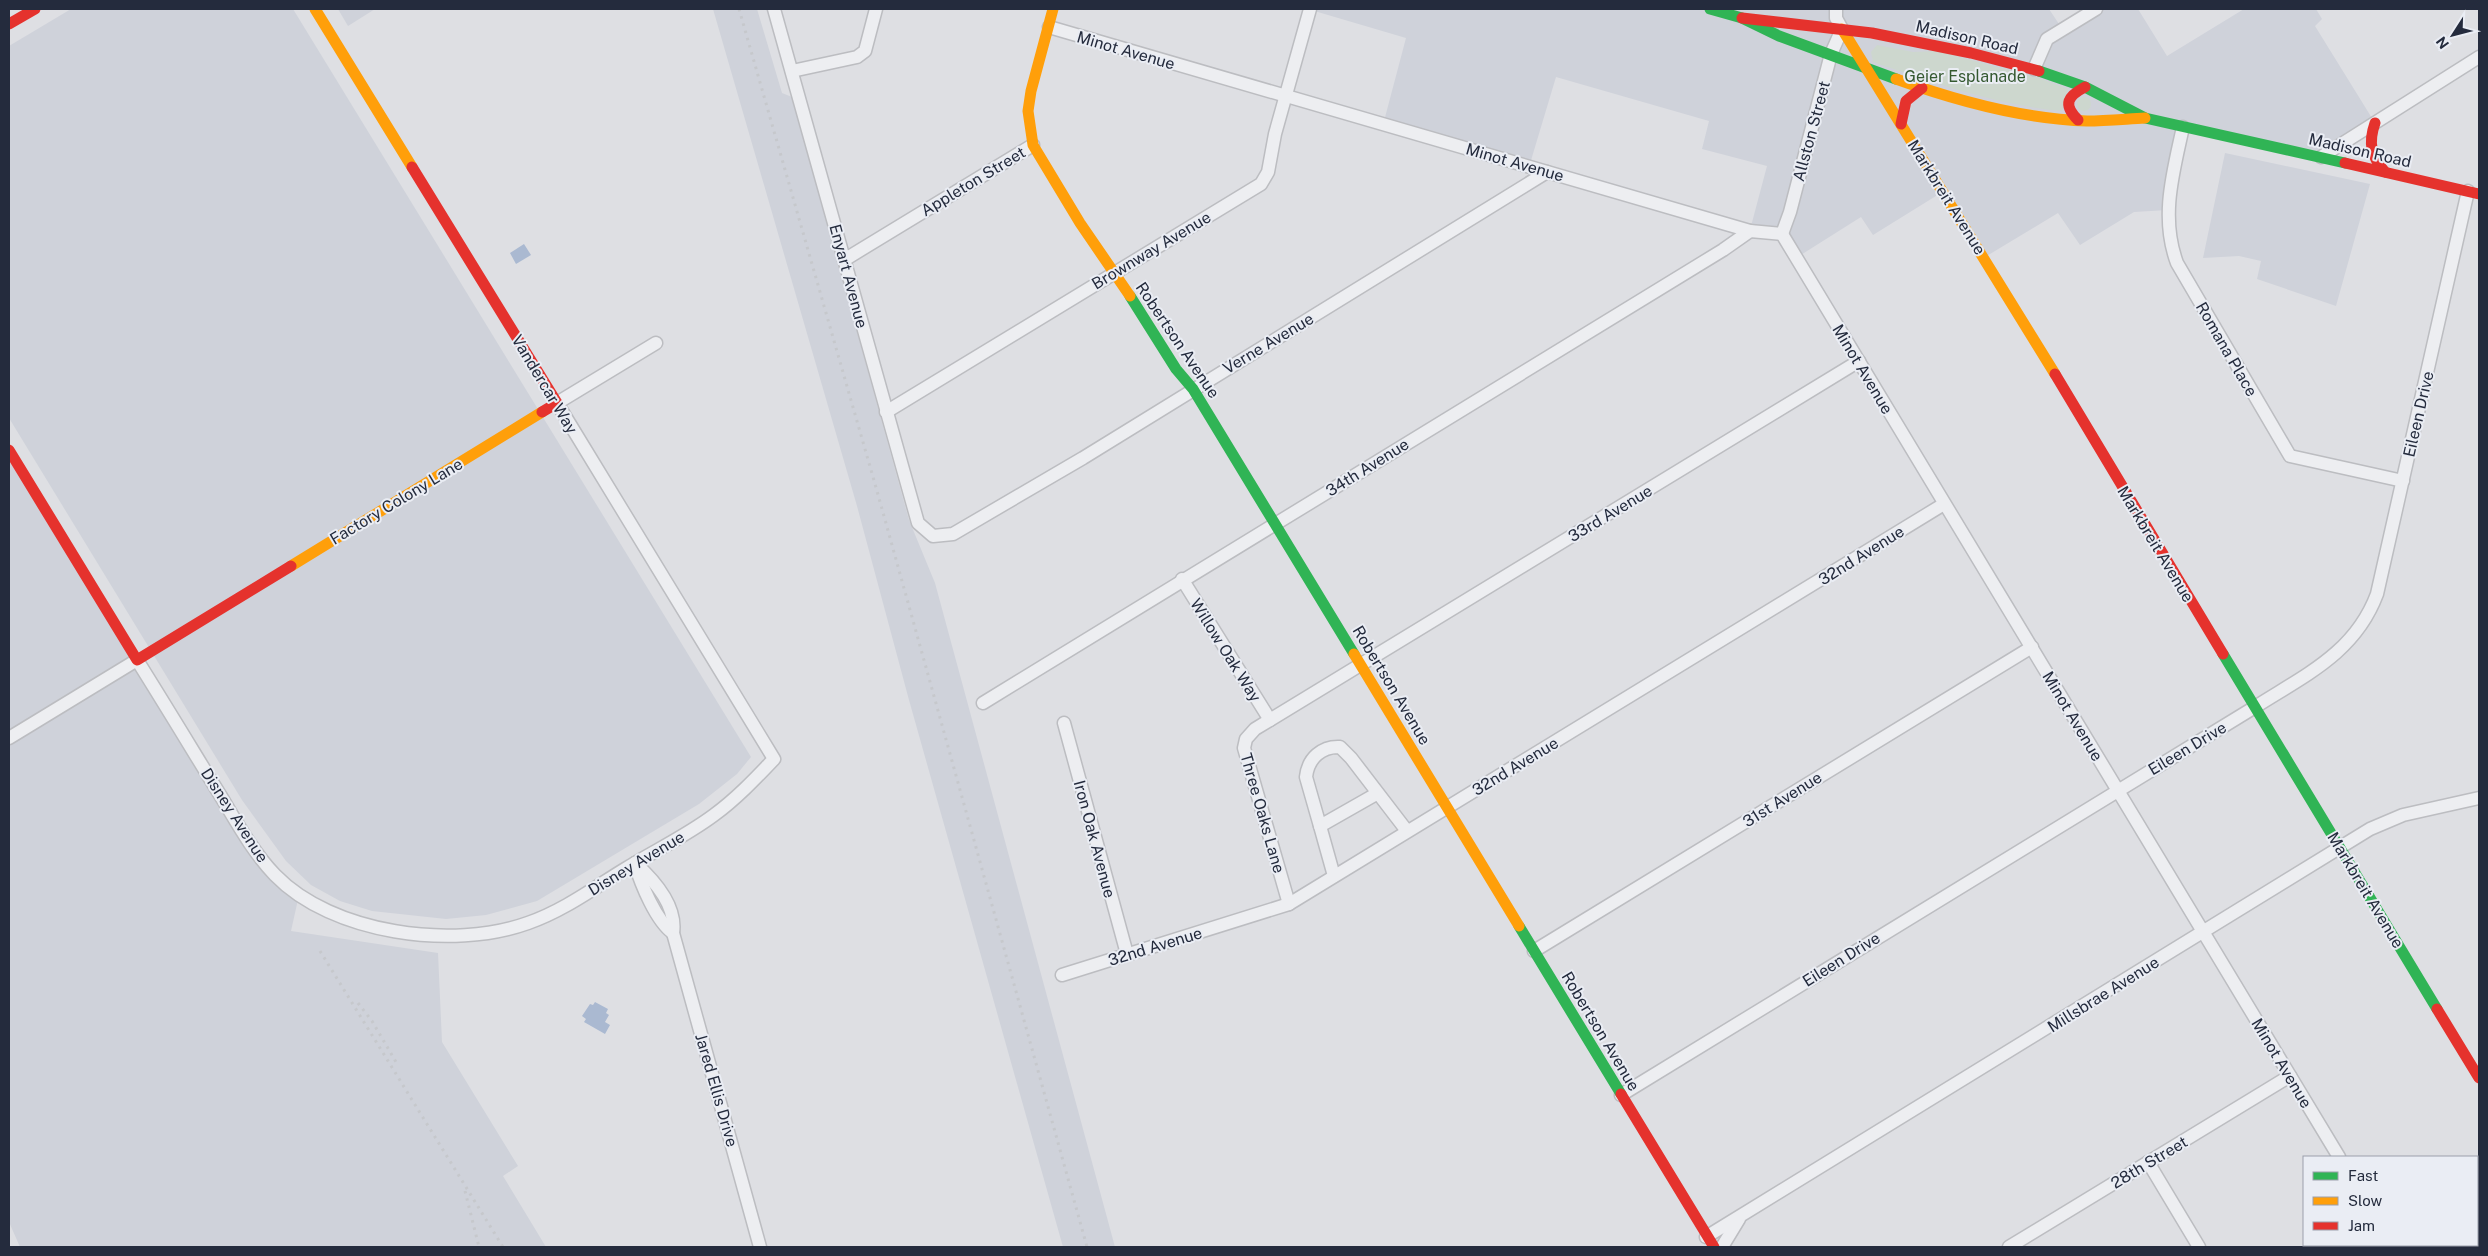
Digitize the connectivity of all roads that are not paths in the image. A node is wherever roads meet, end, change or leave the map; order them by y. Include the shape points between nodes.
1 (34, 9) edge
2 (314, 9) edge
3 (774, 9) edge
4 (876, 9) edge
5 (1053, 9) edge
6 (1310, 9) edge
7 (1710, 9) edge
8 (1836, 9) edge
9 (2096, 9) edge
10 (1742, 18) junction
11 (9, 24) edge
12 (1820, 26) junction
13 (1049, 27) junction
14 (1842, 29) junction
15 (1779, 36) junction
16 (1831, 54) junction
17 (2479, 58) edge
18 (1865, 66) junction
19 (2034, 69) junction
20 (792, 71) junction
21 (1922, 88) junction
22 (2089, 89) junction
23 (1286, 96) junction
24 (2145, 118) junction
25 (2083, 120) junction
26 (2375, 123) junction
27 (1901, 124) junction
28 (2183, 126) junction
29 (1033, 144) junction
30 (2321, 158) junction
31 (1547, 172) junction
32 (2385, 172) junction
33 (2473, 193) edge
34 (1750, 230) junction
35 (1782, 234) junction
36 (844, 260) junction
37 (1114, 272) junction
38 (656, 343) dead end
39 (1858, 361) junction
40 (1193, 389) junction
41 (557, 403) junction
42 (886, 412) junction
43 (9, 450) edge
44 (2403, 481) junction
45 (1944, 504) junction
46 (1276, 524) junction
47 (933, 536) joint
48 (1182, 579) junction
49 (2032, 647) junction
50 (137, 660) junction
51 (1361, 666) junction
52 (983, 703) dead end
53 (2255, 707) junction
54 (1270, 720) junction
55 (1064, 723) dead end
56 (9, 738) edge
57 (774, 759) joint
58 (2118, 791) junction
59 (1378, 793) junction
60 (2479, 798) edge
61 (1447, 806) junction
62 (1320, 826) junction
63 (1407, 831) junction
64 (2340, 848) junction
65 (635, 863) junction
66 (1334, 876) junction
67 (1289, 904) junction
68 (2203, 933) junction
69 (1534, 951) junction
70 (1127, 954) junction
71 (1062, 975) dead end
72 (2475, 1061) edge
73 (2290, 1076) junction
74 (2479, 1078) edge
75 (1621, 1094) junction
76 (2338, 1156) edge
77 (2148, 1162) junction
78 (1739, 1218) junction
79 (1710, 1242) edge
80 (760, 1247) edge
81 (1722, 1247) edge
82 (2009, 1247) edge
83 (2199, 1247) edge

1 - 11 street
2 - 41 street, Vandercar Way
3 - 20 street, Enyart Avenue
4 - 20 street via 865,51 857,57
5 - 13 street, Appleton Street
6 - 23 street, Brownway Avenue
7 - 10 street, Madison Road
8 - 14 street, Markbreit Avenue via 1836,18
9 - 19 street via 2048,39
10 - 12 street, Madison Road
10 - 15 street, Madison Road
12 - 14 street, Madison Road
12 - 15 street
13 - 23 street, Minot Avenue
13 - 29 street, Appleton Street via 1028,112
14 - 16 street, Allston Street
14 - 18 street, Markbreit Avenue
14 - 19 street, Madison Road via 1971,53
15 - 16 street, Madison Road
16 - 18 street, Madison Road
16 - 35 street, Allston Street
17 - 26 street
18 - 21 street, Madison Road
18 - 27 street, Markbreit Avenue
19 - 22 street, Madison Road
20 - 36 street, Enyart Avenue
21 - 25 street, Madison Road via 2012,112
21 - 27 street via 1906,101
22 - 24 street, Madison Road
22 - 25 street via 2096,97 2098,107
22 - 25 street via 2072,94 2068,102 2070,112
23 - 31 street, Minot Avenue
23 - 37 street, Brownway Avenue via 1268,172 1261,184
24 - 25 street, Madison Road
24 - 28 street, Madison Road
26 - 30 street
26 - 32 street via 2369,138 2371,152
27 - 53 street, Markbreit Avenue via 1969,231
28 - 30 street, Madison Road
28 - 44 street, Romana Place via 2169,196 2171,248 2290,456
29 - 36 street, Appleton Street
29 - 37 street, Robertson Avenue via 1080,223
30 - 32 street, Madison Road
31 - 34 street, Minot Avenue
31 - 40 street, Verne Avenue
32 - 33 street, Madison Road
33 - 44 street, Eileen Drive
34 - 35 street, Minot Avenue
34 - 46 street, 34th Avenue via 1723,250
35 - 39 street, Minot Avenue
36 - 42 street, Enyart Avenue
37 - 40 street, Robertson Avenue via 1176,369
37 - 42 street, Brownway Avenue
38 - 41 street, Factory Colony Lane
39 - 45 street, Minot Avenue
39 - 51 street, 33rd Avenue
40 - 46 street, Robertson Avenue
40 - 47 street, Verne Avenue via 953,534
41 - 50 street, Factory Colony Lane
41 - 57 street, Vandercar Way
42 - 47 street, Enyart Avenue via 918,523
43 - 50 street, Disney Avenue
44 - 53 street, Eileen Drive via 2377,594 2364,623 2332,657
45 - 49 street, Minot Avenue
45 - 61 street, 32nd Avenue
46 - 48 street, 34th Avenue
46 - 51 street, Robertson Avenue
48 - 52 street, 34th Avenue
48 - 54 street, Willow Oak Way
49 - 58 street, Minot Avenue
49 - 69 street, 31st Avenue
50 - 56 street
50 - 65 street, Disney Avenue via 252,847 276,876 320,909 382,929 437,935 507,929 556,912
51 - 54 street, Three Oaks Lane
51 - 61 street, Robertson Avenue
53 - 58 street, Eileen Drive
53 - 64 street, Markbreit Avenue
54 - 67 street, Three Oaks Lane via 1255,729 1246,739 1244,748
55 - 70 street, Iron Oak Avenue
57 - 65 street, Disney Avenue via 742,792 712,816
58 - 68 street, Minot Avenue
58 - 75 street, Eileen Drive
59 - 62 street
59 - 62 street via 1340,747 1329,746 1320,751 1309,764 1306,777
59 - 63 street
60 - 64 street, Millsbrae Avenue via 2389,820
61 - 63 street, 32nd Avenue
61 - 69 street, Robertson Avenue
62 - 66 street
63 - 66 street, 32nd Avenue
64 - 68 street, Millsbrae Avenue
64 - 72 street, Markbreit Avenue
65 - 80 street, Jared Ellis Drive via 652,878 675,921 673,933
66 - 67 street, 32nd Avenue
67 - 70 street, 32nd Avenue
68 - 73 street, Minot Avenue
68 - 78 street, Millsbrae Avenue
69 - 75 street, Robertson Avenue
70 - 71 street, 32nd Avenue
72 - 74 street, Markbreit Avenue
73 - 76 street, Minot Avenue
73 - 77 street, 28th Street
75 - 79 street, Robertson Avenue
77 - 82 street, 28th Street
77 - 83 street
78 - 79 street, Millsbrae Avenue
78 - 81 street, Millsbrae Avenue

